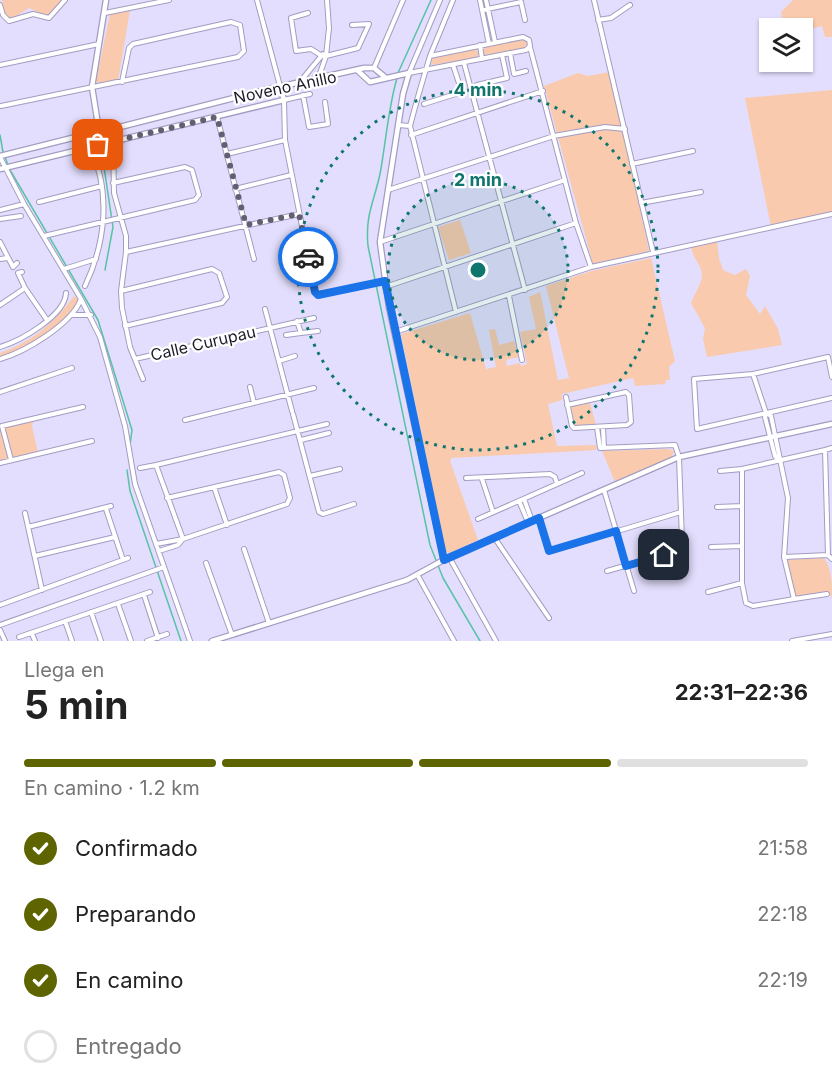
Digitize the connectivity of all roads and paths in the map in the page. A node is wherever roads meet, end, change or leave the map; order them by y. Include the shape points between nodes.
1 (65, 0) edge
2 (106, 0) edge
3 (169, 0) edge
4 (257, 0) edge
5 (327, 0) edge
6 (403, 0) edge
7 (440, 0) edge
8 (453, 0) edge
9 (480, 0) edge
10 (486, 0) edge
11 (594, 0) edge
12 (630, 4) dead end
13 (0, 5) edge
14 (488, 9) junction
15 (483, 10) junction
16 (105, 13) junction
17 (309, 13) dead end
18 (525, 20) dead end
19 (598, 20) junction
20 (352, 25) dead end
21 (495, 42) junction
22 (99, 44) junction
23 (489, 44) junction
24 (480, 45) junction
25 (530, 47) junction
26 (510, 53) junction
27 (324, 54) junction
28 (502, 55) junction
29 (430, 56) junction
30 (482, 59) junction
31 (464, 63) junction
32 (0, 65) edge
33 (453, 65) junction
34 (374, 69) junction
35 (426, 70) junction
36 (358, 71) junction
37 (526, 71) dead end
38 (409, 73) junction
39 (389, 77) junction
40 (318, 79) junction
41 (122, 82) junction
42 (299, 82) junction
43 (477, 85) dead end
44 (280, 86) junction
45 (92, 87) junction
46 (543, 91) junction
47 (310, 94) dead end
48 (303, 95) junction
49 (284, 100) junction
50 (325, 102) dead end
51 (424, 105) dead end
52 (1, 106) edge
53 (476, 113) junction
54 (217, 117) junction
55 (398, 125) junction
56 (410, 126) junction
57 (626, 129) junction
58 (108, 130) junction
59 (99, 131) junction
60 (92, 133) junction
61 (411, 135) junction
62 (554, 136) junction
63 (285, 140) junction
64 (114, 142) junction
65 (90, 147) junction
66 (20, 151) junction
67 (693, 151) dead end
68 (227, 154) junction
69 (2, 156) edge
70 (489, 158) junction
71 (22, 164) junction
72 (632, 164) junction
73 (5, 167) edge
74 (291, 175) junction
75 (423, 179) junction
76 (565, 180) junction
77 (113, 183) junction
78 (102, 186) junction
79 (235, 189) junction
80 (387, 190) junction
81 (701, 192) dead end
82 (39, 202) dead end
83 (500, 202) junction
84 (641, 203) junction
85 (24, 204) junction
86 (0, 210) edge
87 (299, 214) junction
88 (832, 214) edge
89 (21, 216) dead end
90 (117, 218) junction
91 (0, 219) edge
92 (103, 221) junction
93 (434, 223) junction
94 (576, 223) junction
95 (246, 225) junction
96 (48, 234) junction
97 (0, 242) edge
98 (380, 242) junction
99 (512, 246) junction
100 (126, 252) junction
101 (652, 252) junction
102 (7, 258) junction
103 (0, 260) edge
104 (96, 260) junction
105 (254, 260) dead end
106 (67, 267) junction
107 (591, 267) junction
108 (444, 269) junction
109 (384, 284) junction
110 (85, 286) dead end
111 (25, 288) junction
112 (525, 290) junction
113 (121, 291) junction
114 (66, 293) dead end
115 (509, 296) junction
116 (81, 299) junction
117 (0, 305) edge
118 (265, 309) dead end
119 (456, 312) junction
120 (72, 315) junction
121 (91, 315) junction
122 (314, 318) dead end
123 (47, 320) junction
124 (297, 321) junction
125 (125, 326) junction
126 (270, 328) junction
127 (318, 331) dead end
128 (395, 332) junction
129 (301, 333) junction
130 (286, 335) dead end
131 (0, 347) edge
132 (295, 356) dead end
133 (0, 358) edge
134 (135, 359) junction
135 (522, 360) dead end
136 (279, 361) junction
137 (72, 368) dead end
138 (753, 374) junction
139 (832, 377) edge
140 (143, 379) dead end
141 (250, 387) dead end
142 (314, 388) dead end
143 (0, 392) edge
144 (288, 395) junction
145 (566, 397) dead end
146 (832, 398) edge
147 (254, 403) junction
148 (567, 405) junction
149 (84, 407) dead end
150 (766, 412) junction
151 (185, 420) dead end
152 (327, 424) dead end
153 (832, 424) edge
154 (600, 427) junction
155 (298, 431) junction
156 (329, 433) dead end
157 (776, 436) junction
158 (770, 437) junction
159 (301, 440) junction
160 (92, 441) dead end
161 (832, 448) edge
162 (825, 450) junction
163 (679, 457) junction
164 (11, 460) junction
165 (780, 461) junction
166 (0, 463) edge
167 (156, 465) junction
168 (140, 468) dead end
169 (340, 469) dead end
170 (742, 469) junction
171 (720, 471) dead end
172 (582, 473) dead end
173 (310, 476) junction
174 (466, 478) dead end
175 (482, 479) junction
176 (557, 484) junction
177 (213, 487) junction
178 (604, 490) junction
179 (167, 498) junction
180 (521, 500) junction
181 (354, 504) dead end
182 (111, 506) dead end
183 (742, 506) junction
184 (717, 507) dead end
185 (106, 508) junction
186 (493, 512) junction
187 (681, 512) junction
188 (25, 513) dead end
189 (539, 518) junction
190 (478, 519) dead end
191 (530, 521) junction
192 (227, 525) junction
193 (28, 527) junction
194 (616, 531) junction
195 (115, 537) junction
196 (494, 537) junction
197 (183, 539) junction
198 (156, 544) junction
199 (742, 546) junction
200 (711, 547) dead end
201 (244, 549) dead end
202 (683, 549) junction
203 (159, 551) junction
204 (34, 556) junction
205 (784, 557) junction
206 (830, 557) edge
207 (444, 560) junction
208 (206, 562) dead end
209 (626, 566) junction
210 (160, 568) junction
211 (683, 569) dead end
212 (607, 571) dead end
213 (418, 576) junction
214 (742, 583) junction
215 (42, 590) junction
216 (634, 591) dead end
217 (150, 592) dead end
218 (708, 592) dead end
219 (827, 594) dead end
220 (144, 595) junction
221 (794, 599) junction
222 (117, 603) junction
223 (0, 605) edge
224 (91, 612) junction
225 (549, 618) dead end
226 (65, 621) junction
227 (269, 623) junction
228 (0, 625) edge
229 (0, 630) edge
230 (32, 634) junction
231 (167, 634) dead end
232 (832, 634) edge
233 (232, 635) junction
234 (19, 637) dead end
235 (158, 638) junction
236 (5, 641) edge
237 (35, 641) edge
238 (72, 641) edge
239 (101, 641) edge
240 (130, 641) edge
241 (147, 641) edge
242 (190, 641) edge
243 (212, 641) edge
244 (454, 641) edge
245 (496, 641) edge
246 (792, 641) edge

1 - 13 street via 49,18 33,14 9,21
2 - 16 street
3 - 16 street
4 - 44 street
5 - 27 street via 329,28
6 - 34 street
7 - 38 street
8 - 29 street
9 - 15 street
10 - 14 street
11 - 19 street
12 - 19 street via 611,18
14 - 15 street
14 - 18 street via 521,2
14 - 21 street
15 - 23 street
16 - 22 street
17 - 27 street via 291,18 296,51 311,49
19 - 57 street
20 - 27 street via 369,24 358,48
21 - 23 street
21 - 25 street via 525,37
22 - 32 street
22 - 45 street
23 - 24 street
24 - 29 street
24 - 30 street
25 - 26 street
25 - 46 street
26 - 28 street
26 - 37 street via 514,74
27 - 40 street
27 - 42 street
28 - 30 street
28 - 43 street via 507,78
29 - 35 street
30 - 31 street
31 - 33 street
31 - 53 street
33 - 35 street
33 - 51 street via 462,92
34 - 36 street, Noveno Anillo
34 - 39 street
35 - 38 street
35 - 56 street
36 - 39 street, Noveno Anillo via 368,82
36 - 40 street, Noveno Anillo
38 - 39 street, Noveno Anillo
38 - 55 street
40 - 42 street, Noveno Anillo
41 - 41 street via 238,57 244,51 240,25 231,22 133,44
41 - 45 street
42 - 44 street, Noveno Anillo
44 - 49 street
44 - 58 street, Noveno Anillo
45 - 52 street
45 - 59 street
46 - 53 street
46 - 62 street
47 - 48 street
48 - 49 street
48 - 50 street via 309,127 327,124
49 - 54 street, Noveno Anillo
49 - 63 street
53 - 61 street
53 - 70 street
54 - 64 street, Noveno Anillo
54 - 68 street
55 - 56 street
55 - 80 street
56 - 61 street
57 - 62 street via 605,127
57 - 72 street
58 - 59 street, Noveno Anillo
58 - 64 street
59 - 60 street, Noveno Anillo
60 - 65 street
60 - 66 street
61 - 75 street
62 - 70 street
62 - 76 street
63 - 68 street
63 - 74 street
64 - 65 street, Noveno Anillo
64 - 77 street
65 - 71 street, Noveno Anillo
65 - 78 street via 99,165
66 - 69 street
66 - 71 street
67 - 72 street
68 - 79 street
69 - 73 street
70 - 75 street
70 - 83 street
71 - 73 street, Noveno Anillo
72 - 84 street
73 - 85 street
74 - 79 street
74 - 87 street
75 - 80 street
75 - 93 street
76 - 83 street
76 - 94 street
77 - 90 street
77 - 90 street via 185,166 192,170 199,195 195,200
78 - 82 street
78 - 92 street
79 - 95 street
80 - 98 street
81 - 84 street
83 - 93 street
83 - 99 street
84 - 101 street
85 - 86 street
85 - 96 street
87 - 95 street
87 - 109 street via 316,294
88 - 101 street
89 - 91 street
90 - 92 street
90 - 100 street via 124,226
92 - 96 street
92 - 104 street
93 - 98 street
93 - 108 street
94 - 99 street
94 - 107 street
95 - 100 street
95 - 105 street
96 - 106 street
97 - 102 street
98 - 109 street
99 - 108 street
99 - 112 street
100 - 113 street
101 - 107 street
102 - 103 street
102 - 111 street via 20,273
104 - 106 street
104 - 110 street
106 - 116 street
107 - 112 street
108 - 109 street
108 - 119 street
109 - 128 street
111 - 117 street
111 - 123 street
112 - 115 street
113 - 125 street
113 - 125 street via 212,269 219,273 227,297 222,303
114 - 123 street via 63,305
115 - 119 street
115 - 135 street
116 - 120 street
116 - 121 street
118 - 126 street
119 - 128 street
120 - 121 street
120 - 133 street via 28,348
121 - 198 street via 125,426 135,484
122 - 124 street, Calle Curupau
123 - 131 street
124 - 126 street, Calle Curupau
124 - 129 street
125 - 134 street
126 - 134 street, Calle Curupau
126 - 136 street
127 - 129 street
128 - 207 street
129 - 130 street
132 - 136 street
134 - 140 street
136 - 144 street
137 - 143 street
138 - 139 street via 828,357
138 - 150 street
138 - 150 street via 694,379 697,429
141 - 147 street
142 - 144 street
144 - 147 street
144 - 155 street
145 - 148 street
146 - 150 street
147 - 151 street
148 - 154 street via 573,428
148 - 154 street via 628,393 630,423
149 - 164 street via 2,426
150 - 157 street via 771,416
150 - 158 street
152 - 155 street
153 - 157 street
154 - 163 street via 602,448 675,445
155 - 159 street
155 - 167 street
156 - 159 street
157 - 158 street
157 - 165 street
158 - 163 street
158 - 165 street
159 - 173 street
160 - 164 street
161 - 162 street
162 - 165 street
162 - 206 street
163 - 178 street
163 - 187 street
164 - 166 street
165 - 170 street
165 - 205 street via 788,498
167 - 168 street
167 - 179 street
169 - 173 street
170 - 171 street
170 - 183 street
172 - 176 street
173 - 181 street via 320,513
174 - 175 street
175 - 176 street via 550,474
175 - 186 street
176 - 180 street
177 - 179 street
177 - 192 street
177 - 192 street via 279,472 284,475 290,504
178 - 189 street
178 - 194 street
179 - 197 street
180 - 186 street
180 - 191 street
182 - 185 street
183 - 184 street
183 - 199 street
185 - 193 street
185 - 195 street
186 - 190 street
187 - 194 street
187 - 202 street
188 - 193 street
189 - 191 street
189 - 194 street via 551,551
191 - 196 street
192 - 197 street
193 - 204 street
194 - 209 street
195 - 204 street
195 - 215 street via 126,559
196 - 207 street
196 - 225 street
197 - 198 street
197 - 203 street via 178,545
198 - 203 street
199 - 200 street
199 - 214 street
201 - 227 street
202 - 209 street
202 - 211 street
203 - 210 street
204 - 215 street
205 - 206 street
205 - 221 street
207 - 213 street
207 - 245 street
208 - 233 street
209 - 212 street
209 - 216 street
210 - 228 street
210 - 242 street
213 - 227 street
213 - 244 street
214 - 218 street
214 - 221 street via 749,605
215 - 223 street
217 - 220 street
219 - 221 street
220 - 222 street
220 - 235 street
222 - 224 street
222 - 240 street
224 - 226 street
224 - 239 street
226 - 230 street
226 - 238 street
227 - 233 street
229 - 236 street
230 - 234 street
230 - 237 street
231 - 235 street
232 - 246 street
233 - 243 street
235 - 241 street

